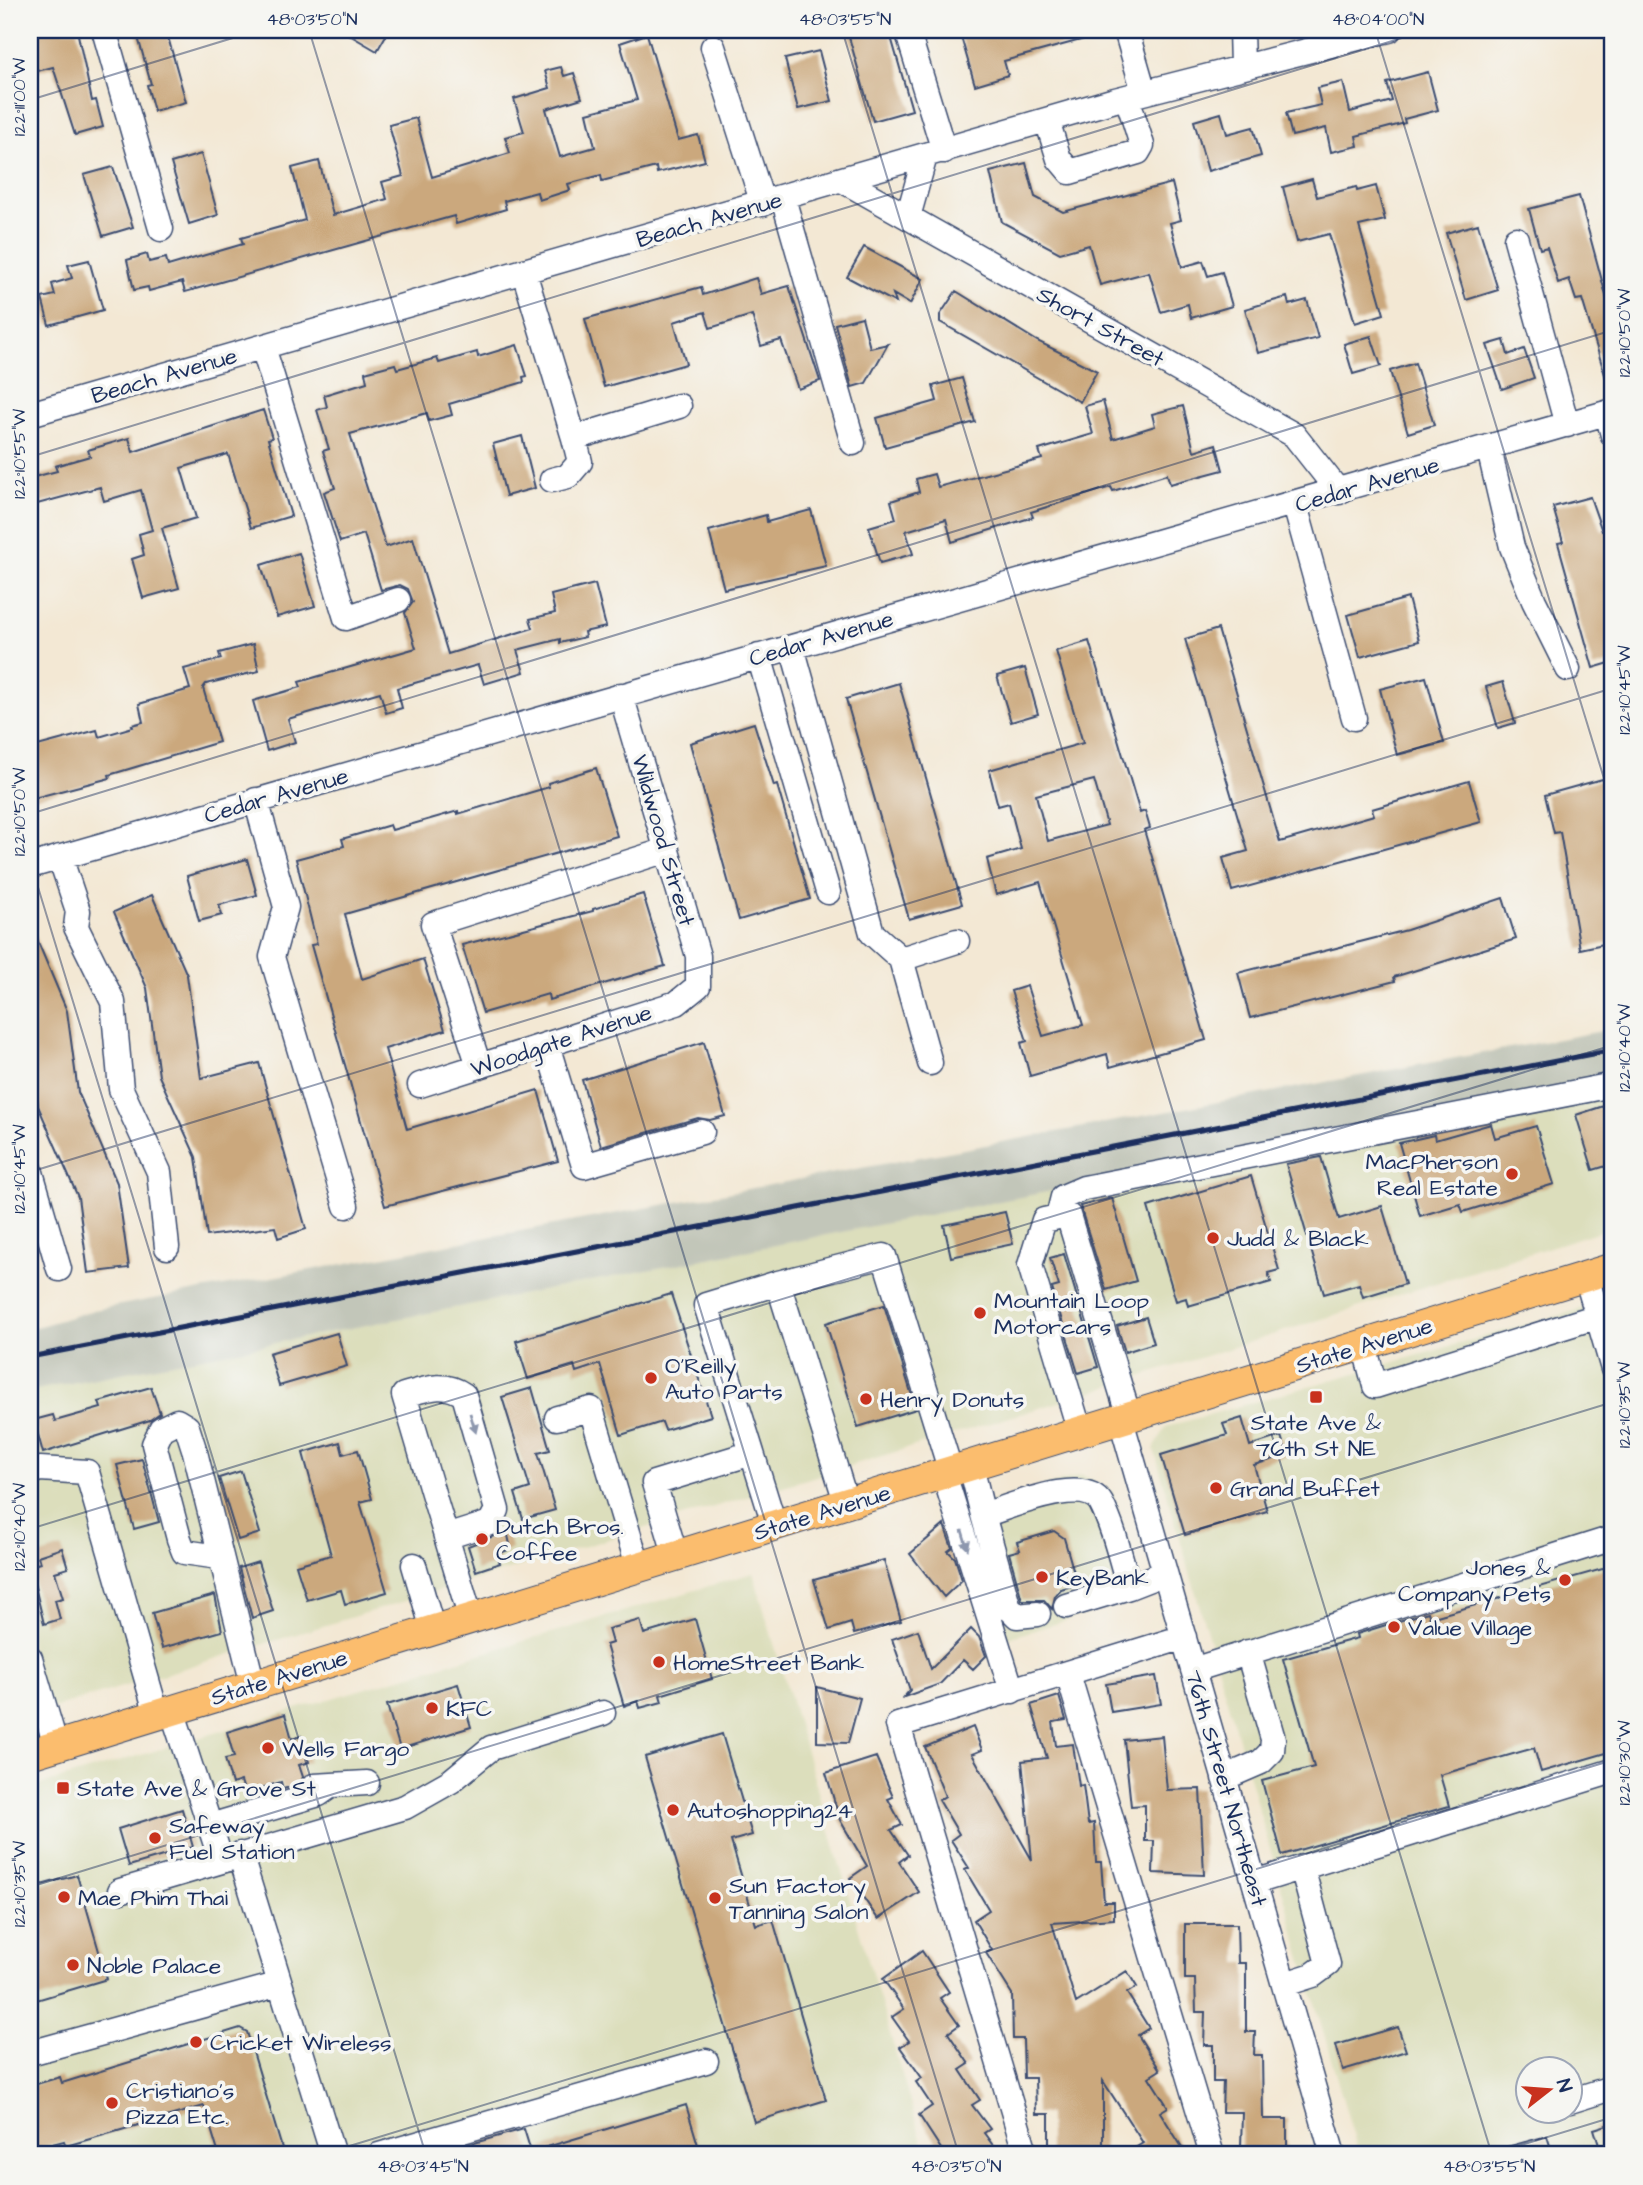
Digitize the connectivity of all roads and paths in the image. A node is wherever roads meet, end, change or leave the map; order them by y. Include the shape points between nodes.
1 (104, 30) edge
2 (907, 30) edge
3 (1126, 30) edge
4 (1241, 30) edge
5 (1389, 30) edge
6 (1301, 39) edge
7 (713, 47) dead end
8 (1242, 66) junction
9 (1136, 94) junction
10 (1048, 120) junction
11 (934, 154) junction
12 (844, 181) junction
13 (773, 201) junction
14 (908, 217) junction
15 (161, 229) dead end
16 (1516, 239) dead end
17 (524, 272) junction
18 (263, 347) junction
19 (679, 406) dead end
20 (30, 414) edge
21 (1611, 420) edge
22 (1567, 425) junction
23 (574, 438) junction
24 (853, 443) dead end
25 (1489, 449) junction
26 (552, 480) dead end
27 (1339, 492) junction
28 (1295, 505) junction
29 (398, 600) dead end
30 (792, 647) junction
31 (759, 656) junction
32 (1568, 669) dead end
33 (621, 695) junction
34 (1354, 718) dead end
35 (256, 800) junction
36 (667, 850) junction
37 (60, 857) junction
38 (30, 866) edge
39 (828, 892) dead end
40 (957, 942) dead end
41 (901, 959) junction
42 (698, 986) joint
43 (547, 1045) junction
44 (930, 1063) dead end
45 (478, 1066) junction
46 (420, 1085) dead end
47 (1613, 1085) edge
48 (702, 1132) dead end
49 (30, 1169) edge
50 (346, 1206) dead end
51 (1058, 1217) junction
52 (167, 1247) dead end
53 (59, 1269) dead end
54 (1600, 1272) edge
55 (778, 1283) junction
56 (1533, 1292) junction
57 (1598, 1316) junction
58 (1544, 1332) junction
59 (1609, 1339) edge
60 (1364, 1345) junction
61 (1613, 1369) edge
62 (557, 1418) dead end
63 (1125, 1418) junction
64 (1080, 1433) junction
65 (752, 1453) junction
66 (955, 1471) junction
67 (30, 1472) edge
68 (847, 1504) junction
69 (983, 1515) junction
70 (775, 1527) junction
71 (446, 1537) junction
72 (1613, 1538) edge
73 (219, 1557) junction
74 (677, 1557) junction
75 (414, 1565) dead end
76 (639, 1569) junction
77 (1166, 1573) junction
78 (1129, 1587) junction
79 (1066, 1606) dead end
80 (1038, 1615) dead end
81 (471, 1619) junction
82 (433, 1630) junction
83 (1184, 1637) junction
84 (1248, 1652) junction
85 (30, 1658) edge
86 (1193, 1670) junction
87 (1068, 1674) junction
88 (33, 1683) edge
89 (253, 1685) junction
90 (1012, 1691) junction
91 (164, 1712) junction
92 (603, 1713) dead end
93 (43, 1750) edge
94 (1613, 1771) edge
95 (1224, 1778) junction
96 (367, 1783) dead end
97 (307, 1789) junction
98 (208, 1820) junction
99 (230, 1857) junction
100 (1302, 1867) junction
101 (1255, 1882) junction
102 (120, 1891) dead end
103 (280, 1984) junction
104 (1284, 1984) junction
105 (30, 2053) edge
106 (706, 2061) dead end
107 (1608, 2089) dead end
108 (1584, 2097) edge
109 (333, 2155) edge
110 (379, 2155) edge
111 (1026, 2155) edge
112 (1212, 2155) edge
113 (1333, 2155) edge

1 - 15 street
2 - 11 street
3 - 9 street
4 - 8 street
5 - 6 street, Beach Avenue
6 - 8 street, Beach Avenue
7 - 13 street
8 - 9 street, Beach Avenue
9 - 10 street, Beach Avenue
9 - 10 street via 1142,145 1138,152 1115,159 1070,172 1059,159
10 - 11 street, Beach Avenue
11 - 12 street, Beach Avenue
11 - 14 street
12 - 13 street, Beach Avenue
12 - 14 street, Short Street
13 - 17 street, Beach Avenue
13 - 24 street
14 - 27 street, Short Street via 1294,435
16 - 22 street
17 - 18 street, Beach Avenue
17 - 23 street
18 - 20 street, Beach Avenue
18 - 29 street via 346,618
19 - 23 street
21 - 22 street, Cedar Avenue
22 - 25 street, Cedar Avenue
23 - 26 street via 580,462 568,476
25 - 27 street, Cedar Avenue
25 - 32 street via 1512,547
27 - 28 street, Cedar Avenue
28 - 30 street, Cedar Avenue
28 - 34 street
30 - 31 street, Cedar Avenue
30 - 41 street via 872,933
31 - 33 street, Cedar Avenue
31 - 39 street
33 - 35 street, Cedar Avenue
33 - 36 street, Wildwood Street
35 - 37 street, Cedar Avenue
35 - 50 street via 286,907 272,957
36 - 42 street, Wildwood Street via 698,956
36 - 45 street via 433,924
37 - 38 street, Cedar Avenue
37 - 52 street via 78,911 76,927 113,1002 121,1089 159,1172
40 - 41 street
41 - 44 street
42 - 43 street, Woodgate Avenue via 677,1003
43 - 45 street, Woodgate Avenue
43 - 48 street via 584,1166
45 - 46 street, Woodgate Avenue
47 - 51 street via 1084,1188 1063,1196
49 - 53 street
51 - 63 street, 76th Street Northeast via 1068,1214
51 - 64 street via 1044,1220 1030,1265
54 - 56 main road, State Avenue
54 - 57 street
55 - 65 street via 706,1305
55 - 66 street via 884,1256
55 - 68 street
56 - 58 street
56 - 60 main road, State Avenue
57 - 58 street
57 - 59 street
58 - 60 street via 1375,1386
59 - 61 street
60 - 63 main road, State Avenue
62 - 76 street via 591,1409
63 - 64 main road, State Avenue
63 - 77 street, 76th Street Northeast
64 - 66 main road, State Avenue
65 - 70 street
65 - 74 street via 654,1483
66 - 68 main road, State Avenue
66 - 69 street
66 -> 90 street
67 - 91 street via 87,1472
68 - 70 main road, State Avenue
69 - 78 street via 1069,1490 1085,1491 1100,1501
69 - 80 street via 1009,1608 1017,1616
70 - 74 main road, State Avenue
71 -> 71 street via 404,1395 436,1386 454,1388 464,1395 497,1510 490,1523
71 - 81 street
72 - 84 street
73 - 73 street via 184,1552 179,1539 154,1444 161,1429 177,1421 187,1427 195,1452
73 - 89 street
74 - 76 main road, State Avenue
75 - 82 street
76 - 81 main road, State Avenue
77 - 78 street
77 - 83 street, 76th Street Northeast
78 - 79 street
81 - 82 main road, State Avenue
82 - 89 main road, State Avenue
83 - 86 street, 76th Street Northeast
83 - 87 street
84 - 86 street
84 - 95 street via 1273,1739 1272,1751 1261,1762
85 - 88 street
86 - 95 street, 76th Street Northeast
87 - 90 street
87 - 112 street
88 - 93 street
89 - 91 main road, State Avenue
90 - 111 street via 898,1725
91 - 93 main road, State Avenue
91 - 98 street
92 - 99 street via 491,1748 451,1781 405,1807
94 - 100 street
95 - 101 street, 76th Street Northeast
96 - 97 street
97 - 98 street
97 - 98 street via 319,1794
98 - 99 street
99 - 102 street
99 - 103 street
100 - 101 street
100 - 104 street via 1328,1964 1313,1976
101 - 104 street, 76th Street Northeast
103 - 105 street
103 - 109 street
104 - 113 street, 76th Street Northeast
106 - 110 street
107 - 108 street

